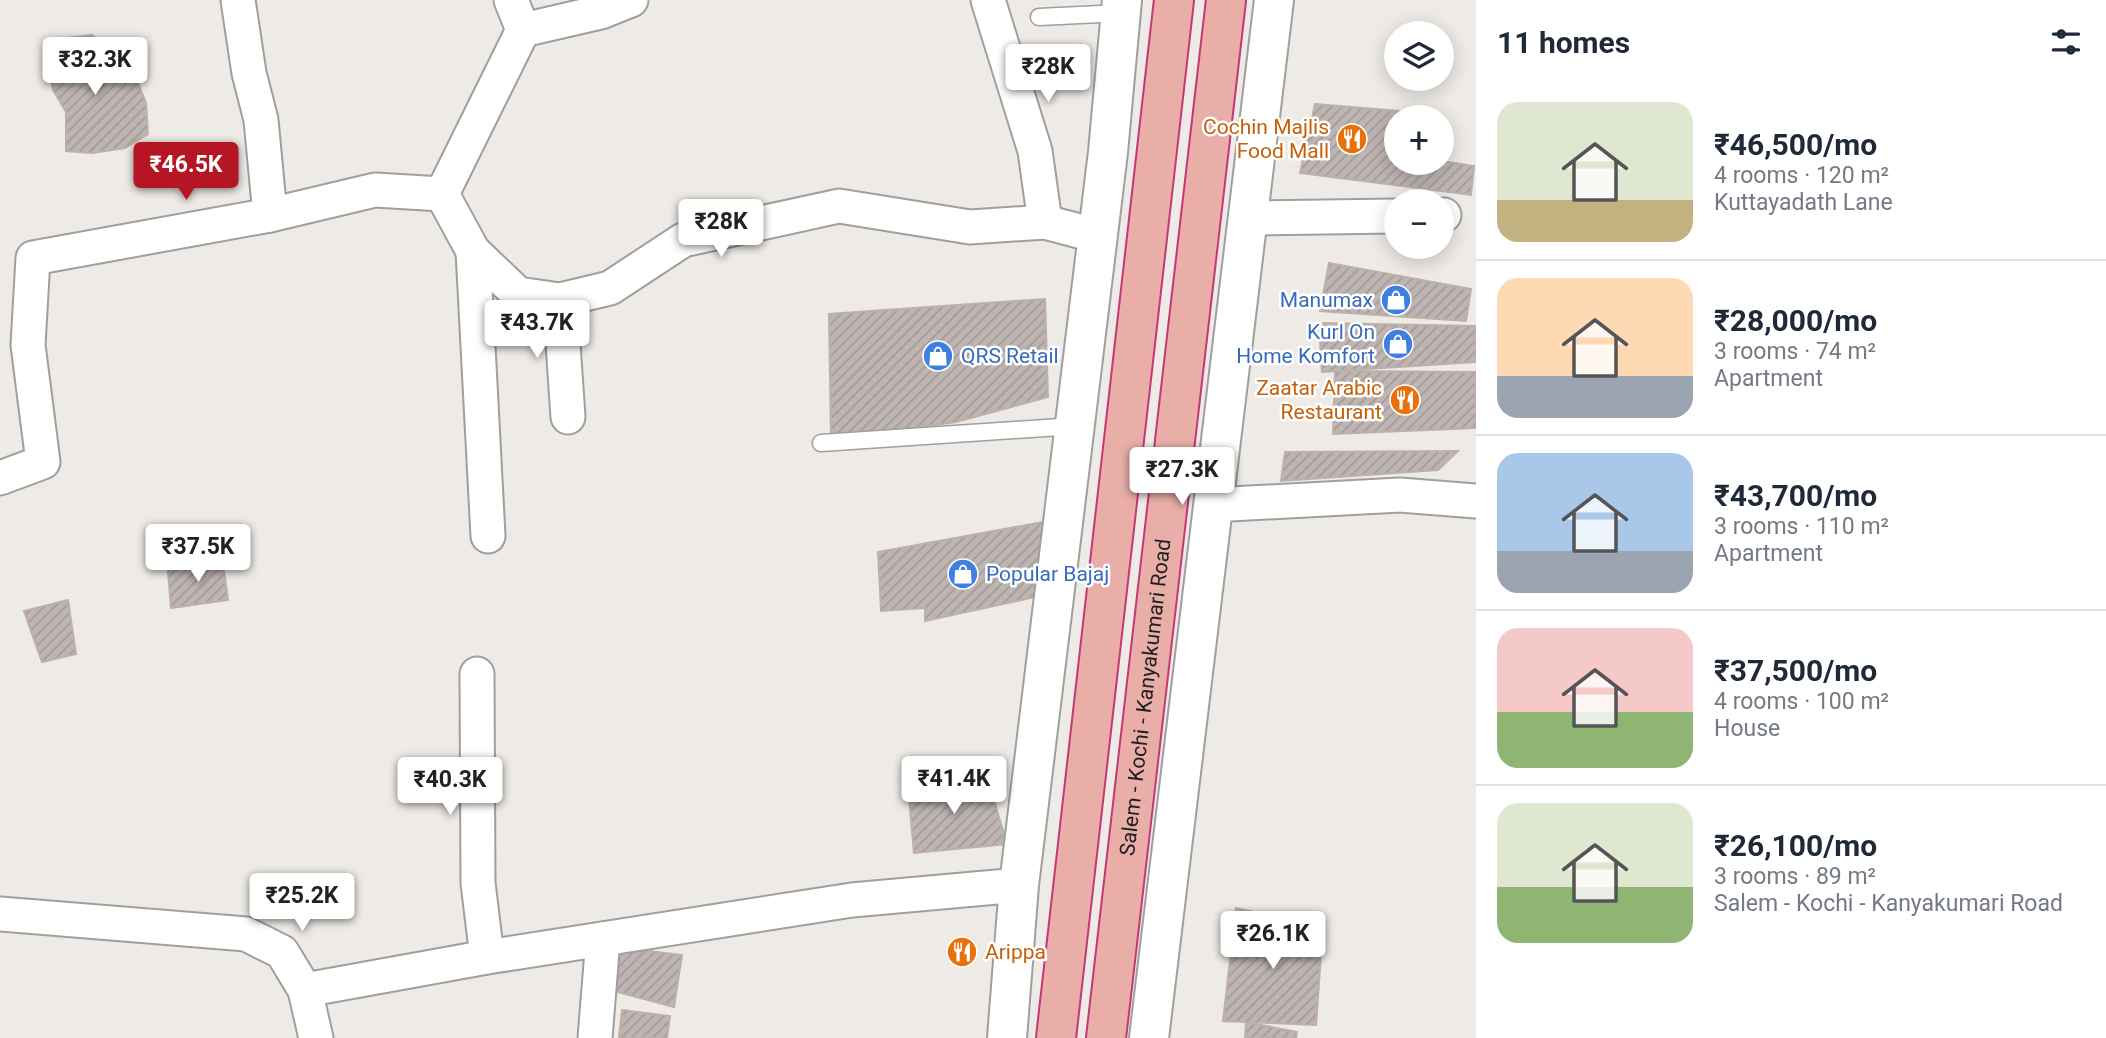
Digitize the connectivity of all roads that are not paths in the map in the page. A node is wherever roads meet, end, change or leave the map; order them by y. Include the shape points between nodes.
1 (238, 0) edge
2 (631, 0) edge
3 (988, 0) edge
4 (1174, 0) edge
5 (1226, 0) edge
6 (1274, 0) edge
7 (1121, 7) edge
8 (517, 15) edge
9 (1040, 17) dead end
10 (442, 194) junction
11 (270, 215) junction
12 (1384, 215) edge
13 (1250, 218) junction
14 (1045, 222) junction
15 (1098, 236) junction
16 (473, 251) junction
17 (560, 300) junction
18 (568, 417) dead end
19 (1075, 426) junction
20 (821, 443) dead end
21 (0, 478) edge
22 (1476, 501) edge
23 (1212, 505) junction
24 (488, 536) dead end
25 (477, 674) dead end
26 (1019, 885) junction
27 (0, 914) edge
28 (603, 939) junction
29 (487, 957) junction
30 (1060, 989) junction
31 (305, 990) junction
32 (1009, 1000) junction
33 (1107, 1028) edge
34 (1150, 1029) edge
35 (316, 1038) edge
36 (595, 1038) edge
37 (1007, 1038) edge
38 (1056, 1038) edge

1 - 11 street via 261,120
2 - 8 street via 601,12
3 - 14 street via 1035,151
4 - 30 highway
5 - 33 highway, Salem - Kochi - Kanyakumari Road
6 - 13 street
7 - 9 lane
7 - 15 street
8 - 10 street
10 - 11 street via 375,190
10 - 16 street
11 - 21 street via 33,258 28,345 43,462
12 - 13 street
13 - 23 street
14 - 15 street
14 - 17 street via 970,227 839,206 683,240 610,288
15 - 19 street
16 - 17 street via 519,294
16 - 24 street
17 - 18 street
19 - 20 lane
19 - 26 street
22 - 23 street via 1400,495
23 - 34 street
25 - 29 street via 478,883
26 - 28 street via 852,900
26 - 32 street
27 - 31 street via 246,934 282,952
28 - 29 street
28 - 36 street
29 - 31 street
30 - 32 street
30 - 38 highway
31 - 35 street
32 - 37 street
33 - 34 street, Salem - Kochi - Kanyakumari Road

